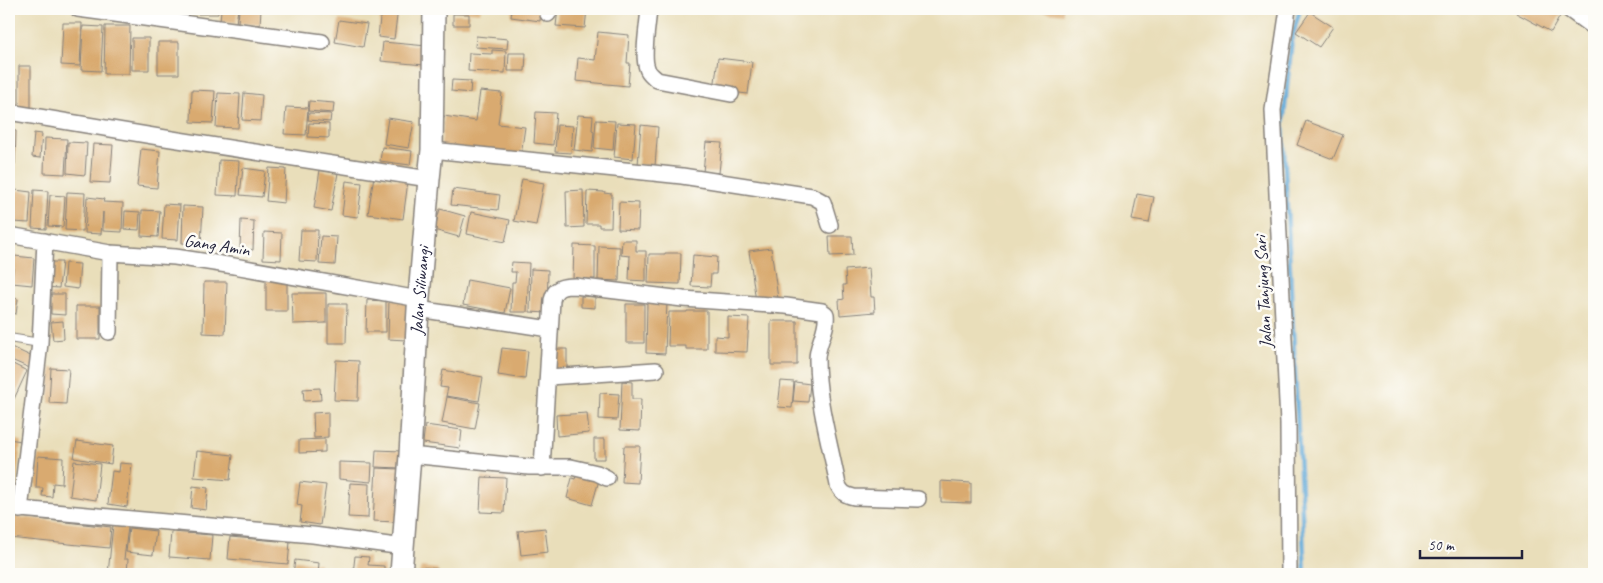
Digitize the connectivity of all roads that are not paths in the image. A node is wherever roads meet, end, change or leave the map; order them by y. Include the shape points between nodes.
1 (78, 9) edge
2 (434, 9) edge
3 (649, 9) edge
4 (1288, 9) edge
5 (1568, 9) edge
6 (1594, 28) edge
7 (322, 42) dead end
8 (731, 94) dead end
9 (9, 112) edge
10 (432, 150) junction
11 (429, 179) junction
12 (830, 225) dead end
13 (9, 235) edge
14 (45, 241) junction
15 (110, 253) junction
16 (419, 304) junction
17 (550, 329) junction
18 (109, 332) dead end
19 (9, 338) edge
20 (40, 343) junction
21 (656, 370) dead end
22 (548, 377) junction
23 (410, 455) junction
24 (542, 468) junction
25 (607, 478) dead end
26 (918, 499) dead end
27 (15, 510) edge
28 (404, 547) junction
29 (401, 574) edge
30 (1289, 574) edge

1 - 7 street
2 - 10 street, Jalan Siliwangi
3 - 8 street via 645,57 650,74 657,80
4 - 30 street, Jalan Tanjung Sari via 1273,110 1288,423
5 - 6 street
9 - 11 street
10 - 11 street, Jalan Siliwangi
10 - 12 street via 682,176 812,196 823,202
11 - 16 street, Jalan Siliwangi
13 - 14 street, Gang Amin
14 - 15 street, Gang Amin
14 - 20 street
15 - 16 street, Gang Amin via 175,257 234,266
15 - 18 street
16 - 17 street, Gang Amin
16 - 23 street, Jalan Siliwangi
17 - 22 street
17 - 26 street via 554,293 564,286 822,311 826,314 826,328 817,357 818,377 838,485 846,496
19 - 20 lane
20 - 27 street
21 - 22 street
22 - 24 street
23 - 24 street
23 - 28 street, Jalan Siliwangi
24 - 25 street via 570,467
27 - 28 street via 313,535
28 - 29 street, Jalan Siliwangi

